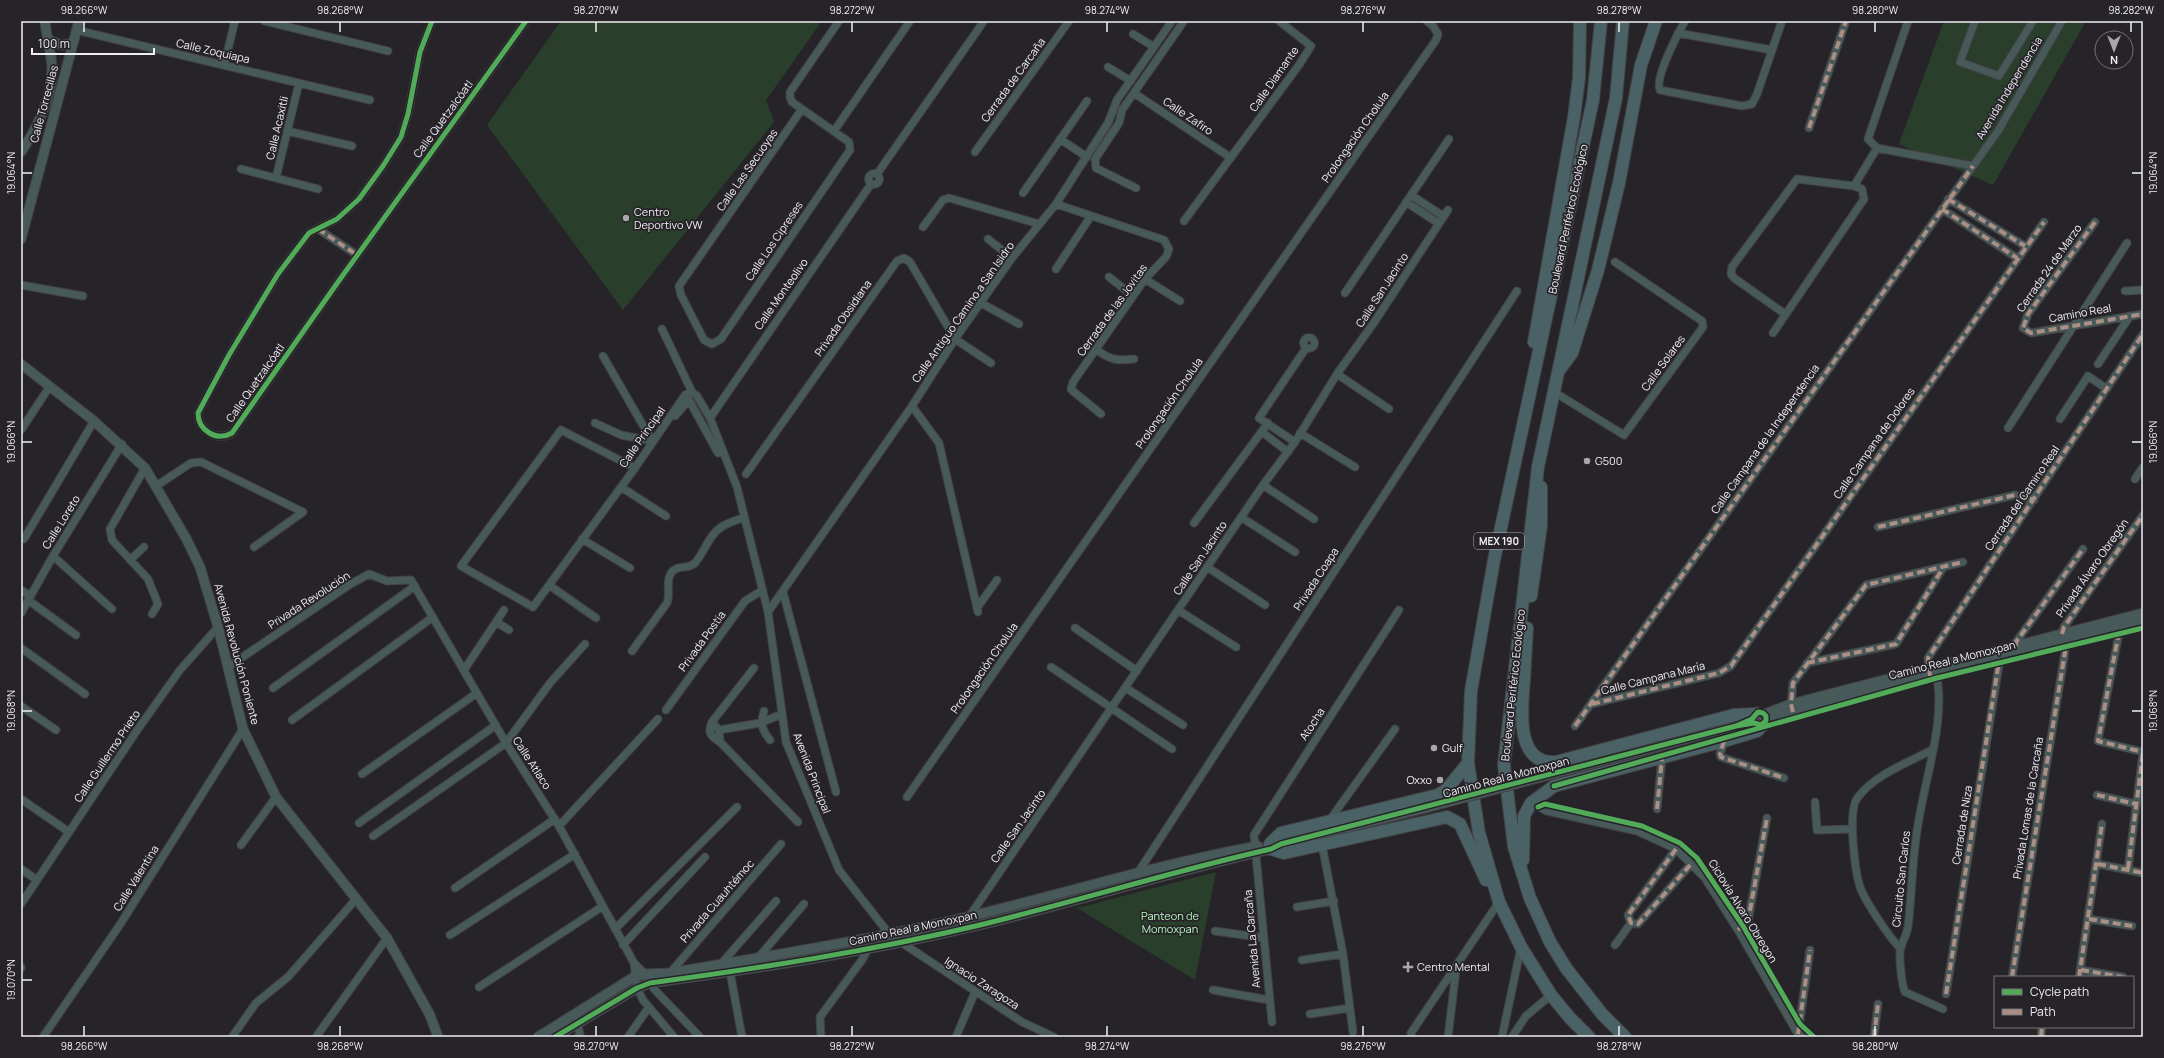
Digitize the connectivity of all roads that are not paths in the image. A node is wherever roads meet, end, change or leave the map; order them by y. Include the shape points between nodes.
1 (45, 21) edge
2 (235, 21) edge
3 (264, 21) edge
4 (432, 21) edge
5 (839, 21) edge
6 (910, 21) edge
7 (984, 21) edge
8 (1069, 21) edge
9 (1172, 21) edge
10 (1184, 21) edge
11 (1279, 21) edge
12 (1427, 21) edge
13 (1580, 21) edge
14 (1601, 21) edge
15 (1623, 21) edge
16 (1656, 21) edge
17 (1685, 21) edge
18 (1782, 21) edge
19 (1846, 21) edge
20 (1908, 21) edge
21 (1975, 21) edge
22 (2029, 21) edge
23 (2033, 21) edge
24 (2062, 21) edge
25 (522, 23) edge
26 (78, 26) edge
27 (2026, 32) junction
28 (1678, 33) junction
29 (1133, 34) dead end
30 (48, 40) junction
31 (73, 43) junction
32 (1154, 47) junction
33 (1772, 50) junction
34 (388, 51) dead end
35 (224, 65) junction
36 (1108, 67) dead end
37 (1131, 81) junction
38 (298, 83) junction
39 (1134, 93) junction
40 (370, 100) dead end
41 (1087, 101) dead end
42 (802, 109) junction
43 (1809, 128) dead end
44 (287, 131) junction
45 (834, 131) junction
46 (1060, 139) junction
47 (1448, 139) dead end
48 (352, 146) dead end
49 (1876, 148) junction
50 (21, 152) edge
51 (975, 152) dead end
52 (1087, 156) junction
53 (1231, 158) junction
54 (1973, 166) junction
55 (241, 169) dead end
56 (276, 178) junction
57 (1854, 186) junction
58 (1136, 188) dead end
59 (318, 189) dead end
60 (1023, 193) dead end
61 (1411, 195) junction
62 (1948, 199) junction
63 (1406, 202) junction
64 (1056, 204) junction
65 (1942, 209) junction
66 (1091, 216) junction
67 (1184, 221) dead end
68 (2044, 222) dead end
69 (2095, 222) dead end
70 (1039, 224) junction
71 (1438, 224) junction
72 (924, 227) dead end
73 (318, 229) junction
74 (21, 239) edge
75 (988, 239) dead end
76 (2127, 243) dead end
77 (2025, 246) junction
78 (357, 255) junction
79 (1012, 258) junction
80 (2017, 258) junction
81 (1615, 262) dead end
82 (1056, 269) dead end
83 (1109, 277) dead end
84 (1145, 280) junction
85 (21, 285) edge
86 (2143, 290) edge
87 (1517, 291) dead end
88 (2125, 291) dead end
89 (1345, 292) dead end
90 (83, 296) dead end
91 (1133, 296) junction
92 (1180, 301) dead end
93 (981, 303) junction
94 (1785, 314) junction
95 (2143, 314) edge
96 (2130, 316) junction
97 (1018, 324) dead end
98 (2076, 325) junction
99 (2023, 328) joint
100 (662, 330) dead end
101 (1773, 333) dead end
102 (2143, 334) edge
103 (955, 340) junction
104 (712, 344) joint
105 (1306, 348) dead end
106 (1097, 350) junction
107 (603, 356) dead end
108 (1134, 359) dead end
109 (991, 363) dead end
110 (21, 364) edge
111 (2098, 364) dead end
112 (1337, 374) junction
113 (1557, 374) junction
114 (50, 386) junction
115 (2107, 389) junction
116 (692, 392) junction
117 (1554, 392) junction
118 (912, 406) junction
119 (1389, 409) dead end
120 (1101, 414) dead end
121 (1526, 417) junction
122 (710, 418) junction
123 (2060, 418) dead end
124 (94, 421) junction
125 (595, 423) dead end
126 (1268, 423) junction
127 (2008, 428) dead end
128 (21, 430) edge
129 (647, 431) dead end
130 (1262, 432) junction
131 (1300, 433) junction
132 (652, 441) junction
133 (1294, 442) junction
134 (122, 444) junction
135 (1288, 452) junction
136 (718, 453) dead end
137 (1355, 467) dead end
138 (1538, 467) junction
139 (2143, 467) edge
140 (145, 468) junction
141 (635, 468) junction
142 (746, 474) dead end
143 (2135, 478) dead end
144 (1263, 485) junction
145 (156, 486) junction
146 (622, 488) junction
147 (2034, 500) junction
148 (2143, 515) edge
149 (666, 516) dead end
150 (1241, 517) junction
151 (743, 518) junction
152 (1314, 519) dead end
153 (1194, 522) dead end
154 (1878, 527) dead end
155 (24, 539) dead end
156 (582, 540) junction
157 (144, 547) dead end
158 (254, 547) dead end
159 (2083, 549) dead end
160 (1295, 552) dead end
161 (53, 556) junction
162 (130, 560) junction
163 (1963, 562) dead end
164 (1207, 567) junction
165 (630, 568) dead end
166 (1943, 568) junction
167 (408, 579) joint
168 (997, 580) dead end
169 (549, 585) junction
170 (415, 586) junction
171 (21, 590) edge
172 (761, 591) junction
173 (783, 592) junction
174 (29, 598) junction
175 (1265, 605) dead end
176 (112, 609) dead end
177 (504, 610) dead end
178 (1178, 610) junction
179 (1399, 610) dead end
180 (768, 612) junction
181 (21, 613) edge
182 (2143, 613) edge
183 (152, 614) dead end
184 (433, 617) junction
185 (596, 618) dead end
186 (496, 622) junction
187 (2143, 622) edge
188 (218, 626) junction
189 (1075, 628) dead end
190 (2120, 628) junction
191 (509, 630) dead end
192 (76, 635) dead end
193 (2063, 638) junction
194 (585, 644) dead end
195 (2016, 646) junction
196 (1236, 647) dead end
197 (21, 648) edge
198 (632, 651) dead end
199 (2000, 659) junction
200 (1807, 663) junction
201 (228, 667) junction
202 (1051, 667) dead end
203 (754, 668) dead end
204 (464, 670) junction
205 (1137, 671) junction
206 (1932, 671) junction
207 (1719, 673) joint
208 (274, 688) dead end
209 (1126, 688) junction
210 (477, 693) junction
211 (85, 694) dead end
212 (1592, 704) junction
213 (21, 706) edge
214 (1792, 708) junction
215 (1111, 709) junction
216 (666, 710) dead end
217 (764, 711) dead end
218 (782, 714) junction
219 (1762, 718) junction
220 (658, 719) dead end
221 (292, 720) dead end
222 (764, 721) junction
223 (712, 722) junction
224 (496, 725) junction
225 (1183, 725) dead end
226 (1575, 726) dead end
227 (243, 729) junction
228 (1396, 729) dead end
229 (56, 730) dead end
230 (719, 730) junction
231 (770, 740) dead end
232 (720, 742) junction
233 (506, 743) junction
234 (1723, 744) junction
235 (1172, 749) dead end
236 (1932, 750) junction
237 (2143, 753) edge
238 (1662, 758) junction
239 (1468, 763) junction
240 (362, 774) dead end
241 (1784, 778) dead end
242 (836, 792) dead end
243 (2097, 795) dead end
244 (276, 797) junction
245 (907, 797) dead end
246 (21, 799) edge
247 (1815, 802) dead end
248 (1530, 803) junction
249 (2136, 804) junction
250 (737, 807) dead end
251 (1657, 809) dead end
252 (1767, 818) dead end
253 (798, 822) dead end
254 (1329, 822) junction
255 (359, 823) dead end
256 (557, 823) junction
257 (2102, 824) dead end
258 (1851, 829) junction
259 (69, 832) junction
260 (373, 836) dead end
261 (781, 844) dead end
262 (241, 845) dead end
263 (1322, 845) junction
264 (1274, 846) junction
265 (1676, 849) junction
266 (1254, 850) junction
267 (575, 854) junction
268 (705, 857) dead end
269 (1691, 864) junction
270 (2098, 864) junction
271 (21, 869) edge
272 (2128, 869) junction
273 (1139, 872) junction
274 (2143, 873) edge
275 (37, 880) junction
276 (1139, 881) junction
277 (455, 888) dead end
278 (357, 898) junction
279 (1530, 898) junction
280 (776, 901) dead end
281 (1334, 901) junction
282 (1499, 902) junction
283 (21, 904) edge
284 (804, 904) dead end
285 (603, 906) junction
286 (1298, 907) dead end
287 (969, 916) junction
288 (2089, 919) junction
289 (1630, 923) junction
290 (2132, 926) dead end
291 (615, 929) junction
292 (1738, 930) junction
293 (1215, 931) dead end
294 (450, 935) dead end
295 (890, 935) junction
296 (387, 938) junction
297 (1264, 938) junction
298 (900, 942) junction
299 (1616, 944) dead end
300 (623, 945) junction
301 (1521, 946) junction
302 (1900, 948) junction
303 (868, 949) junction
304 (1810, 950) dead end
305 (1342, 954) junction
306 (756, 958) junction
307 (1302, 960) dead end
308 (634, 963) junction
309 (721, 964) junction
310 (1456, 967) junction
311 (755, 968) junction
312 (730, 972) junction
313 (670, 973) junction
314 (645, 974) junction
315 (2080, 974) edge
316 (2012, 976) edge
317 (2109, 976) edge
318 (634, 977) junction
319 (650, 983) junction
320 (479, 987) dead end
321 (637, 988) junction
322 (1213, 990) dead end
323 (975, 992) junction
324 (1946, 994) dead end
325 (1551, 995) junction
326 (1269, 1000) junction
327 (1878, 1004) dead end
328 (649, 1006) junction
329 (1350, 1008) junction
330 (1943, 1009) dead end
331 (1310, 1014) dead end
332 (577, 1022) junction
333 (1272, 1022) dead end
334 (1353, 1032) dead end
335 (1801, 1035) edge
336 (672, 1036) edge
337 (43, 1037) edge
338 (232, 1037) edge
339 (316, 1037) edge
340 (438, 1037) edge
341 (538, 1037) edge
342 (554, 1037) edge
343 (578, 1037) edge
344 (628, 1037) edge
345 (700, 1037) edge
346 (742, 1037) edge
347 (821, 1037) edge
348 (956, 1037) edge
349 (1054, 1037) edge
350 (1410, 1037) edge
351 (1448, 1037) edge
352 (1502, 1037) edge
353 (1512, 1037) edge
354 (1589, 1037) edge
355 (1625, 1037) edge
356 (1874, 1037) edge

1 - 30 street, Calle Torrecillas
2 - 35 street
3 - 34 street
4 - 73 street, Calle Quetzalcóatl via 420,52 401,137 359,199 336,220
5 - 42 street via 790,92 792,102
6 - 45 street
7 - 122 street, Calle Monteolivo via 877,174 879,182 871,184
8 - 51 street, Cerrada de Carcaña
9 - 32 street, Calle Antiguo Camino a San Isidro
10 - 39 street
11 - 53 street, Calle Diamante via 1311,46
12 - 245 street, Prolongación Cholula via 1438,34 1436,40
13 - 121 highway, Boulevard Periférico Ecológico via 1576,103 1529,367
14 - 121 highway, Boulevard Periférico Ecológico / MEX 190 via 1593,100
15 - 113 highway, Boulevard Periférico Ecológico / MEX 190 via 1616,98
16 - 113 highway, Boulevard Periférico Ecológico via 1638,81 1618,189 1598,270 1572,353
17 - 28 street
18 - 33 street
19 - 43 street
20 - 49 street via 1868,134 1870,143
21 - 27 street via 1960,62 1999,76
22 - 27 street
23 - 27 street
24 - 54 street, Avenida Independencia via 1998,130
25 - 78 street, Calle Quetzalcóatl
26 - 31 street, Calle Torrecillas
26 - 35 street, Calle Zoquiapa
28 - 33 street
28 - 33 street via 1658,81 1660,90 1742,106 1752,104
29 - 32 street
30 - 31 street via 62,45
30 - 50 street, Calle Torrecillas via 52,70 49,90 35,129
31 - 74 street, Calle Torrecillas
32 - 37 street, Calle Antiguo Camino a San Isidro
35 - 38 street, Calle Zoquiapa
36 - 37 street
37 - 52 street, Calle Antiguo Camino a San Isidro via 1117,100 1108,123
38 - 40 street, Calle Zoquiapa
38 - 44 street, Calle Acaxitli
39 - 53 street, Calle Zafiro
39 - 58 street via 1122,110 1118,123 1094,164 1096,168
41 - 46 street
42 - 45 street
42 - 104 street, Calle Las Secuoyas via 679,286 704,340
44 - 48 street
44 - 56 street, Calle Acaxitli
45 - 104 street, Calle Los Cipreses via 851,146 721,339
46 - 52 street
46 - 60 street
47 - 61 street
49 - 54 street
49 - 57 street
52 - 64 street, Calle Antiguo Camino a San Isidro
53 - 67 street
54 - 62 street, Calle Campana de la Independencia
55 - 56 street
56 - 59 street
57 - 94 street via 1862,189 1864,199
57 - 94 street via 1797,179 1732,267 1731,274 1734,278
61 - 63 street
61 - 71 street, Calle San Jacinto via 1445,213
62 - 65 street, Calle Campana de la Independencia
62 - 77 street
63 - 71 street
63 - 89 street
64 - 66 street, Cerrada de las Jovitas
64 - 70 street, Calle Antiguo Camino a San Isidro
65 - 80 street
65 - 212 street, Calle Campana de la Independencia
66 - 82 street
66 - 84 street, Cerrada de las Jovitas via 1164,240 1169,249 1166,257
68 - 77 street, Calle Campana de Dolores
69 - 99 street, Cerrada 24 de Marzo via 2028,314
70 - 72 street via 949,198 943,200
70 - 79 street, Calle Antiguo Camino a San Isidro
71 - 112 street, Calle San Jacinto via 1374,324
73 - 78 street
73 - 78 street, Calle Quetzalcóatl via 309,233 278,274 229,356 198,413 198,420 203,429 213,435 225,437 232,433
75 - 79 street
76 - 98 street
77 - 80 street, Calle Campana de Dolores
79 - 93 street, Calle Antiguo Camino a San Isidro
80 - 207 street, Calle Campana de Dolores via 1731,666
81 - 117 street, Calle Solares via 1702,321 1703,327 1624,435
83 - 91 street
84 - 91 street, Cerrada de las Jovitas
84 - 92 street
85 - 90 street
86 - 88 street
87 - 273 street, Privada Coapa
91 - 106 street, Cerrada de las Jovitas
93 - 97 street
93 - 103 street, Calle Antiguo Camino a San Isidro
94 - 101 street
95 - 96 street, Camino Real
96 - 98 street, Camino Real
96 - 111 street
98 - 99 street, Camino Real via 2031,333
98 - 127 street
100 - 116 street
102 - 115 street, Cerrada del Camino Real
103 - 109 street
103 - 118 street, Calle Antiguo Camino a San Isidro
103 - 142 street, Privada Obsidiana via 910,262 904,258 897,261
105 - 126 street via 1259,418
106 - 108 street via 1117,361
106 - 120 street, Cerrada de las Jovitas via 1073,382 1071,389
107 - 132 street
110 - 114 street, Avenida Revolución Poniente
112 - 119 street
112 - 131 street, Calle San Jacinto
113 - 117 highway, Boulevard Periférico Ecológico / MEX 190
114 - 124 street, Avenida Revolución Poniente
114 - 128 street
115 - 123 street via 2088,376
115 - 147 street, Cerrada del Camino Real
116 - 122 street
116 - 132 street, Calle Principal via 685,395
117 - 138 highway, Boulevard Periférico Ecológico / MEX 190
118 - 168 street via 939,443 978,610
118 - 173 street, Calle Antiguo Camino a San Isidro
121 - 239 highway, Boulevard Periférico Ecológico / MEX 190 via 1494,560 1471,692
122 - 151 street via 737,487
124 - 134 street, Avenida Revolución Poniente
124 - 155 street
125 - 132 street via 621,435
126 - 130 street
126 - 133 street
129 - 132 street
130 - 135 street
130 - 153 street
131 - 133 street, Calle San Jacinto
131 - 137 street
132 - 141 street, Calle Principal
133 - 135 street, Calle San Jacinto
134 - 140 street, Avenida Revolución Poniente
134 - 161 street, Calle Loreto
135 - 144 street, Calle San Jacinto
136 - 146 street via 689,400
138 - 219 highway via 1542,490 1541,526 1528,619 1522,720 1526,740 1534,755 1546,762 1556,762 1734,715
138 - 279 highway, Boulevard Periférico Ecológico / MEX 190 via 1504,765 1514,847
139 - 143 street
140 - 145 street, Avenida Revolución Poniente
140 - 162 street via 110,529 112,540
141 - 146 street, Calle Principal
141 - 169 street, Calle Principal via 561,430 461,566 533,607
144 - 150 street, Calle San Jacinto
144 - 152 street
145 - 158 street via 191,463 201,462 303,512
145 - 188 street, Avenida Revolución Poniente via 200,567
146 - 149 street
146 - 156 street, Calle Principal
147 - 154 street via 2015,495
147 - 206 street, Cerrada del Camino Real via 1928,658
148 - 193 street, Privada Álvaro Obregón via 2064,627
150 - 160 street
150 - 164 street, Calle San Jacinto
151 - 172 street, Avenida Principal
151 - 198 street via 723,525 714,533 690,567 680,567 672,572 668,579 670,595 667,603
156 - 165 street
156 - 169 street, Calle Principal
157 - 162 street
159 - 195 street via 2016,642
161 - 174 street, Calle Loreto
161 - 176 street
162 - 183 street via 148,579 158,604
163 - 166 street
164 - 175 street
164 - 178 street, Calle San Jacinto
166 - 200 street via 1866,586
166 - 200 street via 1896,644
167 - 170 street, Calle Atlaco
167 - 201 street, Privada Revolución via 387,581 369,574
169 - 185 street
170 - 184 street, Calle Atlaco
170 - 208 street
171 - 174 street
172 - 180 street, Avenida Principal
172 - 216 street, Privada Postia via 745,601
173 - 180 street, Calle Antiguo Camino a San Isidro
173 - 242 street
174 - 181 street, Calle Loreto
174 - 192 street
177 - 186 street
178 - 196 street
178 - 205 street, Calle San Jacinto
179 - 266 street, Atocha via 1254,835
180 - 218 street, Avenida Principal
182 - 193 street, Camino Real a Momoxpan
184 - 204 street, Calle Atlaco
184 - 221 street
186 - 191 street
186 - 204 street
187 - 190 street, Camino Real a Momoxpan
188 - 201 street, Avenida Revolución Poniente
188 - 259 street, Calle Guillermo Prieto via 180,670
189 - 205 street
190 - 193 street, Camino Real a Momoxpan
190 - 237 street via 2098,741
193 - 195 street, Camino Real a Momoxpan
193 - 199 street, Camino Real a Momoxpan
193 - 316 street, Privada Lomas de la Carcaña via 2065,652
194 - 233 street via 550,683
195 - 206 street, Camino Real a Momoxpan
197 - 211 street
199 - 206 street, Camino Real a Momoxpan
199 - 324 street, Cerrada de Niza
200 - 214 street via 1793,683
201 - 227 street, Avenida Revolución Poniente
202 - 215 street
203 - 223 street
204 - 210 street, Calle Atlaco
205 - 209 street, Calle San Jacinto
206 - 214 street, Camino Real a Momoxpan
206 - 236 street, Circuito San Carlos via 1938,680 1938,714
207 - 212 street, Calle Campana María
209 - 215 street, Calle San Jacinto
209 - 225 street
210 - 224 street, Calle Atlaco
210 - 240 street
212 - 226 street, Calle Campana de la Independencia
213 - 229 street
214 - 219 street, Camino Real a Momoxpan
215 - 235 street
215 - 287 street, Calle San Jacinto
217 - 222 street
218 - 222 street
218 - 295 street, Avenida Principal via 786,742 839,870
219 - 234 highway via 1757,730
219 - 264 street, Camino Real a Momoxpan, bridge via 1759,725 1754,723 1736,726
220 - 256 street
222 - 230 street
222 - 231 street via 763,732
223 - 230 street
223 - 232 street via 712,738
224 - 233 street, Calle Atlaco
224 - 255 street
227 - 244 street, Avenida Revolución Poniente
227 - 337 street, Calle Valentina via 121,923
228 - 254 street
230 - 232 street
232 - 253 street
233 - 256 street, Calle Atlaco
233 - 260 street
234 - 238 highway
234 - 241 street via 1721,757
236 - 258 street, Circuito San Carlos via 1879,778 1857,798
236 - 302 street, Circuito San Carlos via 1917,825 1908,931
237 - 249 street
238 - 248 highway via 1554,786
238 - 251 street
239 - 254 highway via 1446,790 1438,795
239 - 282 highway, Boulevard Periférico Ecológico / MEX 190 via 1479,833
243 - 249 street
244 - 262 street
244 - 278 street, Avenida Revolución Poniente
246 - 259 street
247 - 258 street via 1817,830
248 - 265 street via 1547,811 1637,831
248 - 279 highway via 1524,816 1522,835 1523,861
249 - 272 street
250 - 291 street
252 - 292 street via 1748,921
254 - 264 highway via 1281,833
256 - 267 street, Calle Atlaco
256 - 277 street
257 - 270 street
258 - 302 street, Circuito San Carlos via 1860,888 1891,939
259 - 275 street, Calle Guillermo Prieto
261 - 313 street, Privada Cuauhtémoc
263 - 264 highway via 1284,853
263 - 281 street
263 - 282 highway via 1444,817 1451,818 1458,821 1484,877
264 - 266 street, Camino Real a Momoxpan
265 - 269 street
265 - 289 street via 1628,915
266 - 273 street, Camino Real a Momoxpan
266 - 276 street, Camino Real a Momoxpan
266 - 297 street, Avenida La Carcaña
267 - 285 street, Calle Atlaco
267 - 294 street
268 - 300 street
269 - 289 street via 1638,924
269 - 292 street via 1705,878
270 - 272 street
270 - 288 street
271 - 275 street
272 - 274 street
273 - 276 street
273 - 287 street, Camino Real a Momoxpan
275 - 283 street, Calle Guillermo Prieto
276 - 298 street, Camino Real a Momoxpan via 981,924
278 - 296 street, Avenida Revolución Poniente
278 - 338 street via 288,977 256,1003
279 - 355 highway, Boulevard Periférico Ecológico / MEX 190 via 1550,942 1566,968 1602,1014
280 - 309 street
281 - 286 street
281 - 305 street
282 - 301 highway, Boulevard Periférico Ecológico / MEX 190
282 - 310 street
284 - 306 street
285 - 291 street, Calle Atlaco
285 - 320 street
287 - 295 street, Camino Real a Momoxpan
288 - 290 street
288 - 315 street
289 - 299 street
291 - 300 street, Calle Atlaco
292 - 335 street
293 - 297 street
295 - 298 street, Avenida Principal
295 - 306 street, Camino Real a Momoxpan
296 - 339 street
296 - 340 street, Avenida Revolución Poniente via 430,1015
297 - 326 street, Avenida La Carcaña
298 - 303 street, Camino Real a Momoxpan
298 - 323 street, Ignacio Zaragoza
300 - 308 street, Calle Atlaco
301 - 325 highway, Boulevard Periférico Ecológico / MEX 190
301 - 352 street
302 - 330 street via 1905,992
303 - 311 street, Camino Real a Momoxpan
303 - 347 street via 820,1017
304 - 335 street
305 - 307 street
305 - 329 street
306 - 309 street, Camino Real a Momoxpan
306 - 311 street
308 - 314 street, Calle Atlaco
308 - 318 street
309 - 313 street, Camino Real a Momoxpan
310 - 350 street
310 - 351 street
311 - 312 street, Camino Real a Momoxpan
312 - 319 street, Camino Real a Momoxpan
312 - 346 street
313 - 314 street, Camino Real a Momoxpan
314 - 318 street, Camino Real a Momoxpan
314 - 319 street, Calle Atlaco
315 - 317 street
318 - 321 street
318 - 341 street, Camino Real a Momoxpan
319 - 321 street, Camino Real a Momoxpan
319 - 345 street, Calle Atlaco
321 - 328 street
321 - 332 street, Camino Real a Momoxpan
322 - 326 street
323 - 348 street
323 - 349 street, Ignacio Zaragoza via 1022,1022
325 - 353 street via 1526,1016
325 - 354 highway, Boulevard Periférico Ecológico / MEX 190
326 - 333 street, Avenida La Carcaña
327 - 356 street
328 - 336 street
328 - 344 street
329 - 331 street
329 - 334 street
332 - 342 street, Camino Real a Momoxpan
332 - 343 street via 580,1034

